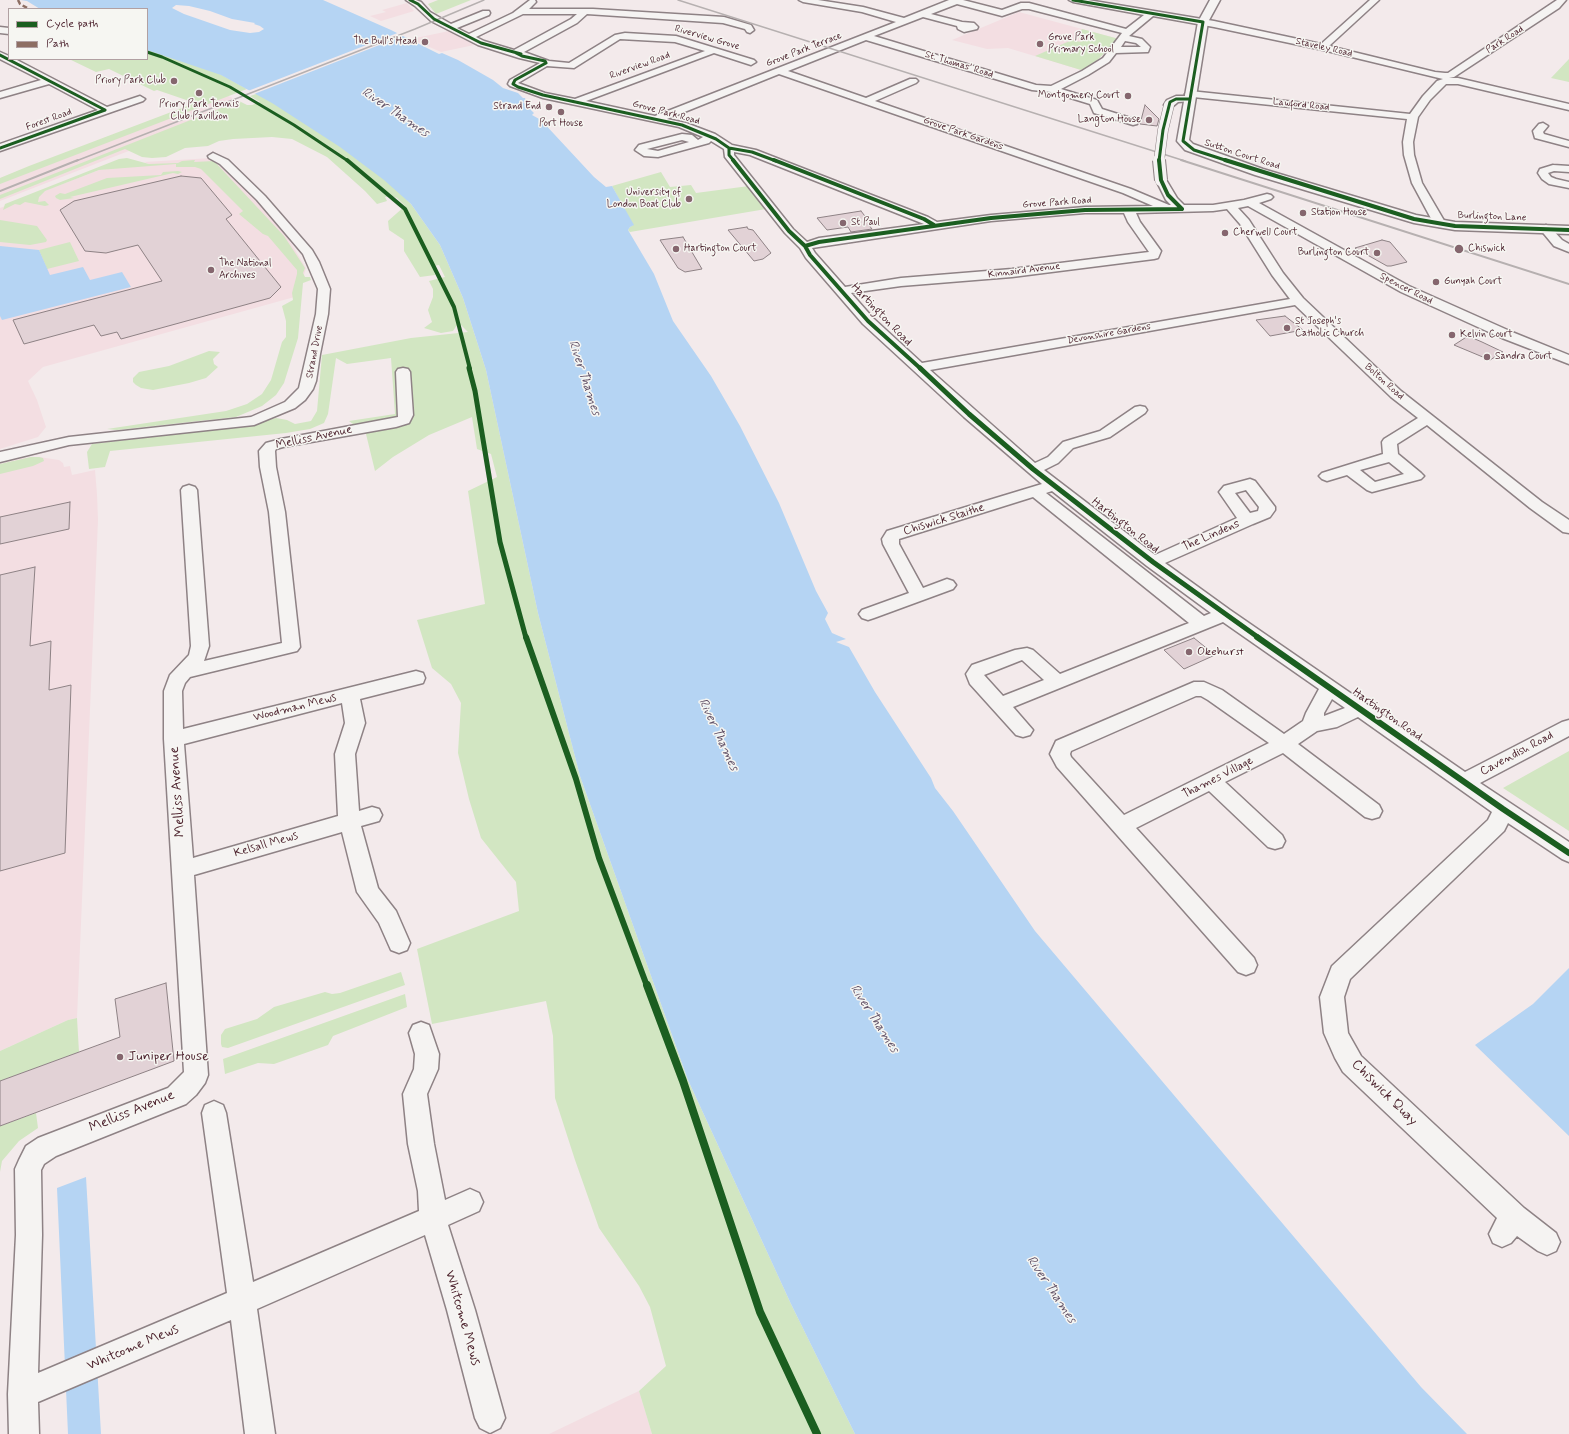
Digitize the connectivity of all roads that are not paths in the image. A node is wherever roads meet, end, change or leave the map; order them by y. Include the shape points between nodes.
1 (410, 0) edge
2 (535, 0) edge
3 (803, 0) edge
4 (956, 0) edge
5 (1073, 0) edge
6 (1215, 0) edge
7 (1375, 0) edge
8 (1562, 0) edge
9 (1158, 7) dead end
10 (523, 11) junction
11 (585, 12) junction
12 (486, 13) dead end
13 (922, 14) junction
14 (1151, 14) junction
15 (904, 21) junction
16 (1203, 22) junction
17 (962, 25) dead end
18 (451, 27) junction
19 (750, 30) dead end
20 (1126, 35) junction
21 (469, 37) junction
22 (867, 37) junction
23 (1323, 47) junction
24 (1114, 50) junction
25 (712, 51) junction
26 (516, 53) junction
27 (10, 60) edge
28 (545, 62) junction
29 (751, 62) dead end
30 (779, 71) junction
31 (1448, 78) junction
32 (50, 81) junction
33 (913, 81) dead end
34 (1052, 89) junction
35 (0, 95) edge
36 (1190, 96) junction
37 (140, 99) dead end
38 (866, 101) junction
39 (576, 102) junction
40 (1569, 108) edge
41 (105, 110) junction
42 (1412, 117) junction
43 (657, 119) junction
44 (1133, 122) dead end
45 (1543, 126) dead end
46 (0, 135) edge
47 (711, 136) junction
48 (13, 143) junction
49 (696, 143) dead end
50 (1569, 144) edge
51 (0, 148) edge
52 (729, 148) junction
53 (213, 156) dead end
54 (1569, 169) edge
55 (1569, 186) edge
56 (1168, 195) junction
57 (1267, 197) dead end
58 (1146, 198) junction
59 (1250, 202) junction
60 (1230, 206) junction
61 (1177, 209) junction
62 (1129, 210) junction
63 (1414, 219) joint
64 (1440, 224) junction
65 (934, 225) junction
66 (1546, 229) junction
67 (1569, 230) edge
68 (805, 246) junction
69 (1569, 248) edge
70 (842, 291) junction
71 (1298, 301) junction
72 (1569, 360) edge
73 (920, 370) junction
74 (403, 372) dead end
75 (1140, 410) dead end
76 (1427, 419) junction
77 (1391, 456) junction
78 (0, 457) edge
79 (1033, 468) junction
80 (1349, 469) junction
81 (1264, 476) dead end
82 (1327, 476) dead end
83 (1250, 484) junction
84 (1055, 485) junction
85 (189, 490) dead end
86 (1036, 492) junction
87 (1248, 520) junction
88 (1569, 528) edge
89 (1153, 562) junction
90 (946, 585) dead end
91 (919, 594) junction
92 (868, 614) dead end
93 (1224, 614) junction
94 (1202, 624) junction
95 (184, 672) junction
96 (416, 678) dead end
97 (1056, 682) junction
98 (1331, 689) junction
99 (350, 694) junction
100 (1000, 704) junction
101 (1360, 709) junction
102 (1312, 725) junction
103 (1569, 726) edge
104 (1023, 730) dead end
105 (174, 739) junction
106 (1284, 744) junction
107 (1211, 781) junction
108 (1464, 782) junction
109 (1503, 809) junction
110 (1372, 811) dead end
111 (372, 815) dead end
112 (349, 821) junction
113 (1121, 826) junction
114 (1275, 841) dead end
115 (1569, 853) edge
116 (183, 869) junction
117 (399, 943) dead end
118 (1246, 965) dead end
119 (422, 1033) dead end
120 (214, 1113) dead end
121 (470, 1202) dead end
122 (433, 1218) junction
123 (1547, 1242) dead end
124 (242, 1300) junction
125 (23, 1394) junction
126 (490, 1418) dead end
127 (24, 1434) edge
128 (260, 1434) edge

1 - 18 street, Riverview Grove via 427,14
2 - 10 street
3 - 15 street via 862,10
4 - 13 street, Grove Park Terrace
4 - 20 street via 1002,14 1021,6 1029,6
5 - 14 street, Staveley Road
6 - 16 street, Sutton Court Road
7 - 23 street
8 - 31 street, Park Road
9 - 14 street
10 - 11 street
10 - 21 street
11 - 19 street via 724,20 748,27
11 - 26 street via 574,21
12 - 18 street
13 - 15 street, Grove Park Terrace
13 - 17 street
14 - 16 street, Staveley Road
14 - 20 street
15 - 22 street, Grove Park Terrace
16 - 23 street, Staveley Road
16 - 36 street, Sutton Court Road
18 - 21 street, Riverview Grove
20 - 24 street
20 - 24 street via 1139,41 1146,47 1145,50
21 - 26 street, Riverview Grove via 487,46
22 - 30 street, Grove Park Terrace
22 - 34 street, St. Thomas' Road via 1035,88
23 - 31 street, Staveley Road
24 - 34 street via 1106,60
25 - 28 street, Riverview Grove via 676,39 622,36 574,65
25 - 29 street, Riverview Grove
25 - 39 street, Riverview Road
26 - 28 street, Riverview Grove
27 - 32 street
28 - 39 street, Grove Park Road via 517,78 513,84 530,91
30 - 38 street, Grove Park Gardens
30 - 43 street, Grove Park Terrace
31 - 40 street, Staveley Road
31 - 42 street, Park Road via 1426,98
32 - 35 street
32 - 41 street
33 - 38 street
34 - 44 street, St. Thomas' Road via 1094,102 1098,111
36 - 42 street, Lawford Road
36 - 56 street, Lawford Road, bridge via 1170,102 1163,130 1159,160 1162,180
36 - 63 street, Sutton Court Road via 1183,141 1189,147 1259,172
37 - 41 street, Forest Road
38 - 58 street, Grove Park Gardens
39 - 43 street, Grove Park Road
41 - 48 street, Forest Road
42 - 64 street, Park Road via 1408,142 1409,156 1422,194
43 - 47 street, Grove Park Road
45 - 50 street via 1538,132 1539,136
46 - 48 street
47 - 49 street
47 - 52 street, Grove Park Road
48 - 51 street, Forest Road
52 - 65 street, Grove Park Road via 752,152
52 - 68 street, Hartington Road via 729,154 735,163 789,231
53 - 78 street, Strand Drive via 224,162 261,198 313,262 324,290 322,314 306,389 290,405 254,420 68,442
54 - 55 street via 1553,168 1543,173 1547,179
56 - 58 street, Grove Park Gardens
56 - 61 street
57 - 59 street, Grove Park Road
58 - 61 street, Grove Park Gardens
59 - 60 street, Grove Park Road
59 - 72 street, Spencer Road via 1405,289
60 - 61 street, Grove Park Road
60 - 71 street, Bolton Road via 1242,218 1278,276
61 - 62 street, Grove Park Road
62 - 65 street, Grove Park Road via 1075,211
62 - 70 street, Kinnaird Avenue via 1134,222 1155,251 1154,254 1012,273 906,281
63 - 64 street, Burlington Lane
64 - 66 street, Burlington Lane
65 - 68 street, Grove Park Road
66 - 67 street, Burlington Lane
66 - 69 street via 1558,243
68 - 70 street, Hartington Road
70 - 73 street, Hartington Road via 873,326
71 - 73 street, Devonshire Gardens via 926,366
71 - 76 street, Bolton Road
73 - 79 street, Hartington Road
74 - 95 street, Melliss Avenue via 406,415 404,420 281,443 271,446 267,451 277,512 291,647
75 - 79 street via 1105,434 1068,445 1053,460
76 - 77 street via 1389,442
76 - 88 street, Bolton Road
77 - 80 street
77 - 80 street via 1416,476 1372,487
79 - 84 street, Hartington Road
80 - 82 street
81 - 83 street, The Lindens
83 - 87 street, The Lindens via 1267,510 1264,514
83 - 87 street, The Lindens via 1227,492
84 - 86 street, Chiswick Staithe
84 - 89 street, Hartington Road
85 - 95 street, Melliss Avenue via 200,646 197,657
86 - 91 street, Chiswick Staithe via 893,535 890,539 891,544
86 - 94 street
87 - 89 street, The Lindens
89 - 93 street, Hartington Road
90 - 91 street
91 - 92 street
93 - 94 street
93 - 98 street, Hartington Road
94 - 97 street
95 - 105 street, Melliss Avenue via 177,680 173,691
96 - 99 street, Woodman Mews
97 - 100 street
97 - 100 street via 1027,654 978,670 975,674 977,679
98 - 101 street, Hartington Road
98 - 102 street via 1324,695
99 - 105 street, Woodman Mews
99 - 112 street via 356,724 345,754
100 - 104 street
101 - 102 street, Thames Village via 1330,722
101 - 108 street, Hartington Road
102 - 106 street, Thames Village
103 - 108 street, Cavendish Road
105 - 116 street, Melliss Avenue
106 - 107 street, Thames Village
106 - 110 street
106 - 113 street via 1215,695 1204,689 1194,689 1063,746 1060,754 1064,762
107 - 113 street, Thames Village
107 - 114 street
108 - 109 street, Hartington Road
109 - 115 street, Hartington Road
109 - 123 street, Chiswick Quay via 1497,825 1340,973 1332,997 1336,1033 1352,1064 1508,1225
111 - 112 street, Kelsall Mews
112 - 116 street, Kelsall Mews
112 - 117 street via 368,892 388,918
113 - 118 street
116 - 125 street, Melliss Avenue via 196,1075 177,1096 47,1147 35,1155 28,1168 29,1235
119 - 122 street, Whitcome Mews via 427,1054 426,1069 415,1094
120 - 124 street
121 - 122 street, Whitcome Mews
122 - 124 street, Whitcome Mews
122 - 126 street, Whitcome Mews
124 - 125 street, Whitcome Mews
124 - 128 street
125 - 127 street, Melliss Avenue

